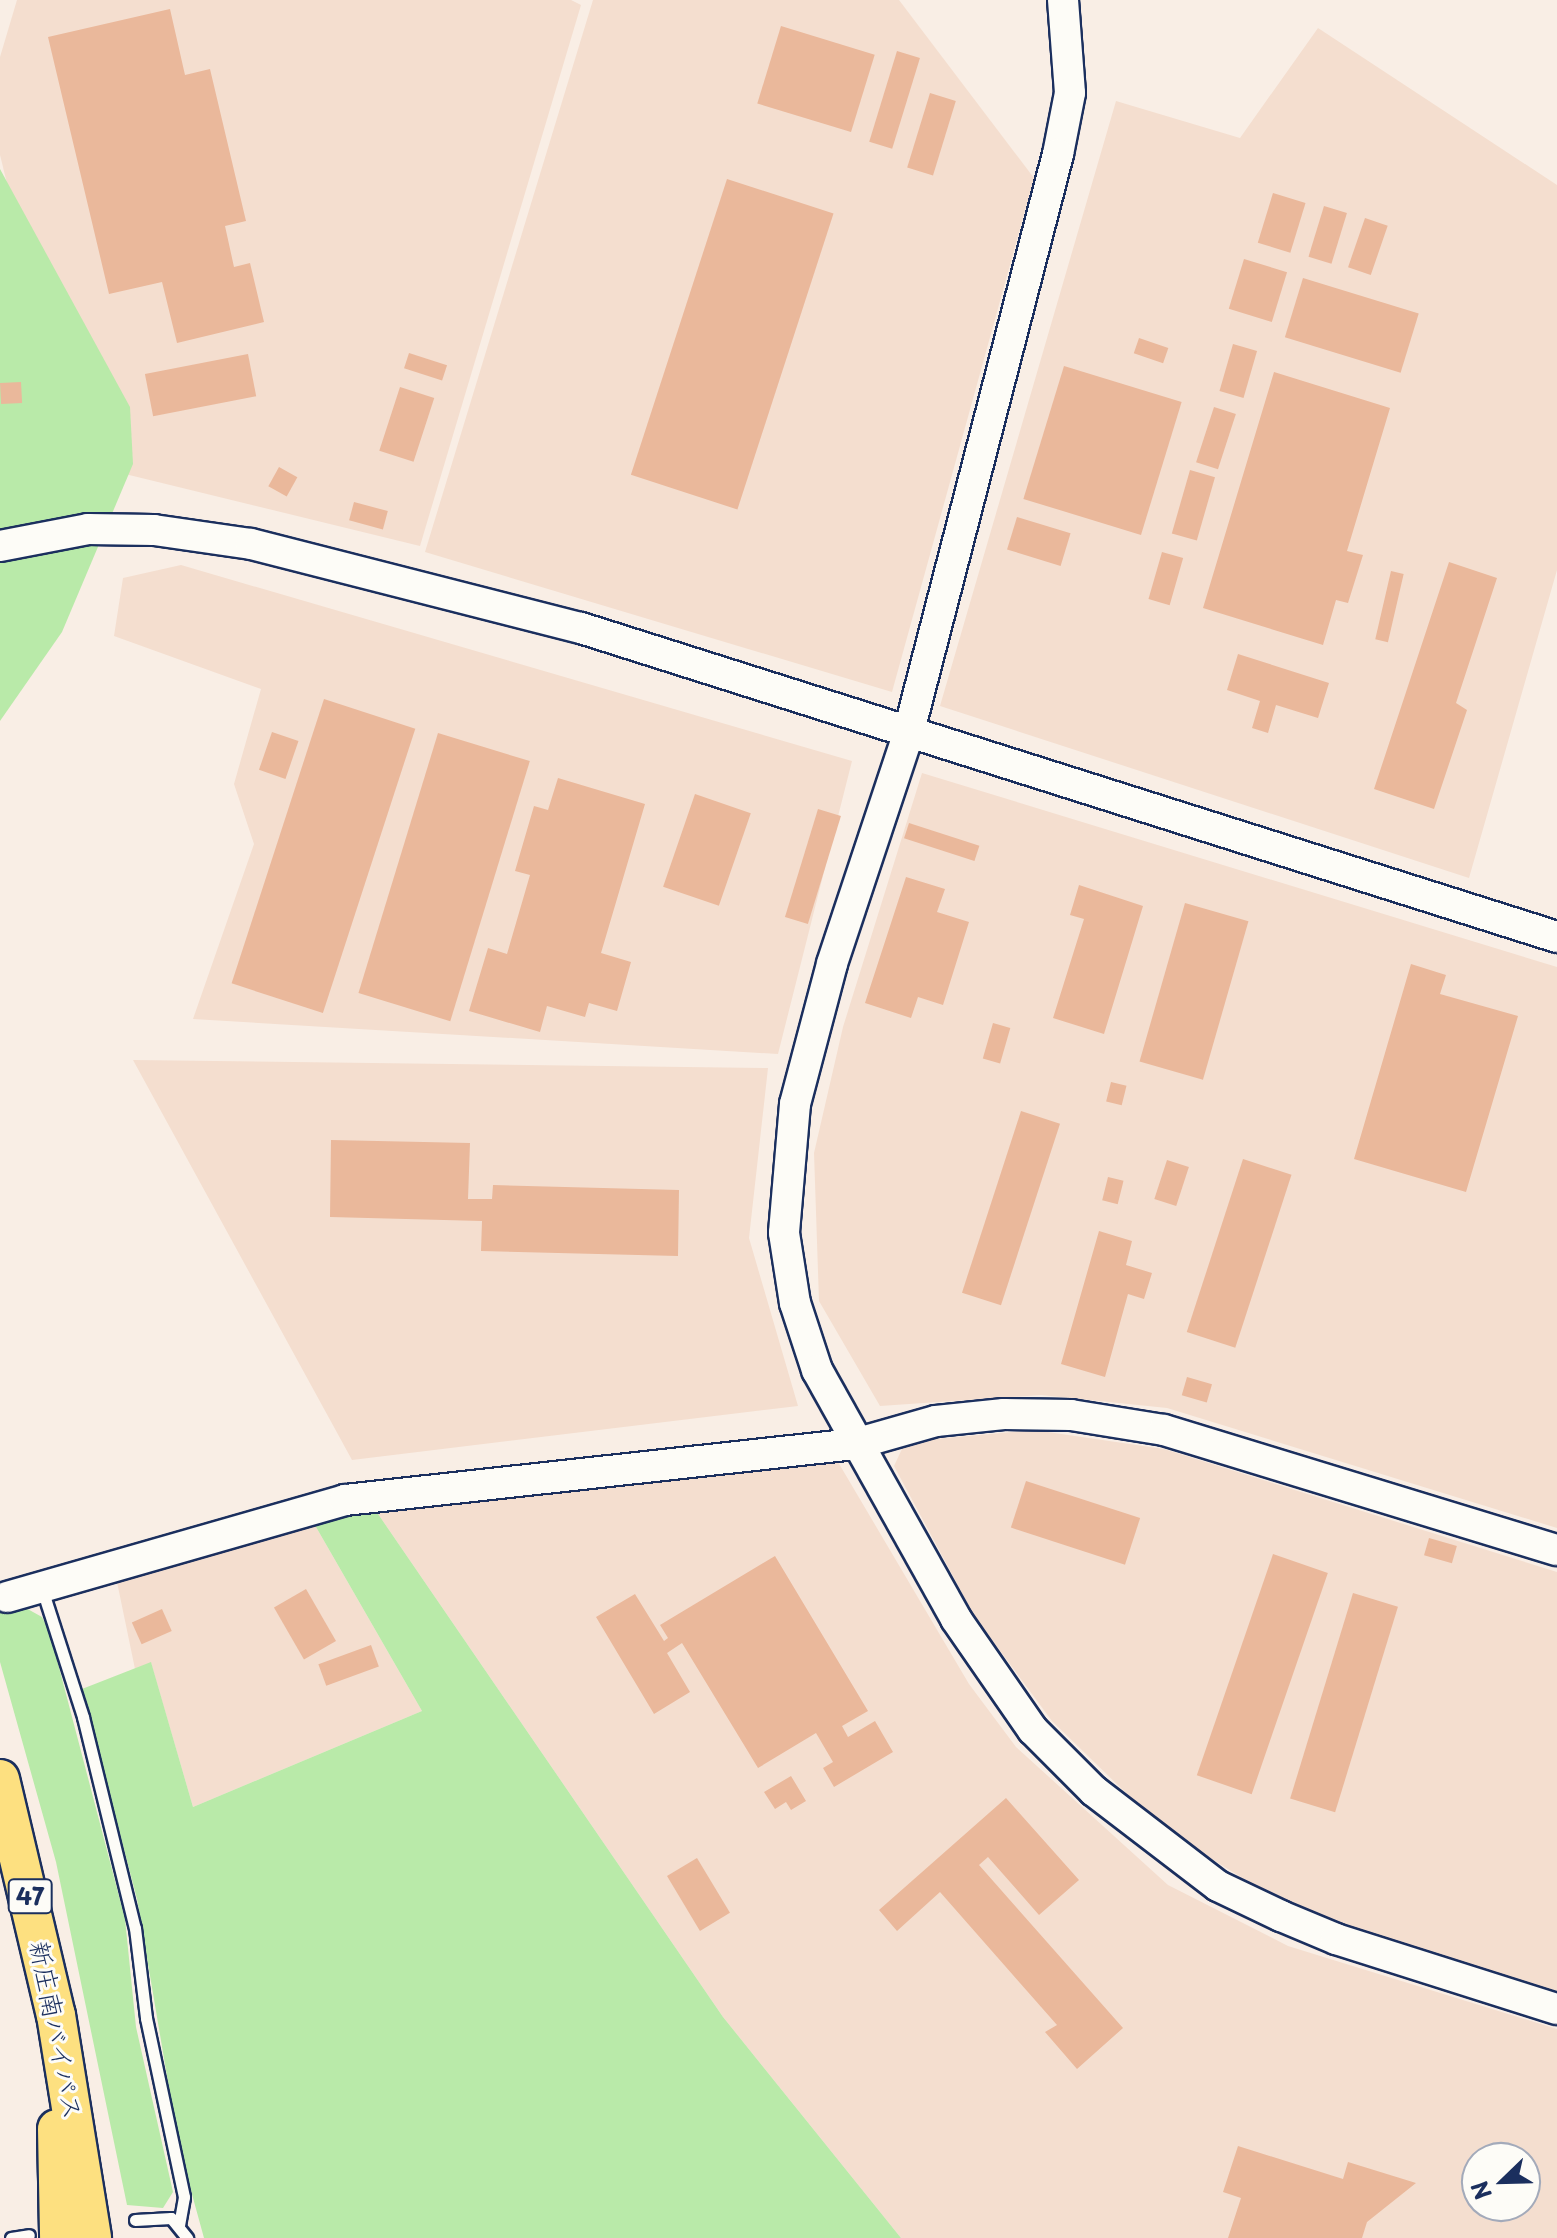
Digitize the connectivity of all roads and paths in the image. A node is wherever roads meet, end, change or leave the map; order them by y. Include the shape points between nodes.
1 (1063, 0) edge
2 (0, 546) edge
3 (908, 735) junction
4 (1557, 937) edge
5 (855, 1444) junction
6 (1557, 1550) edge
7 (42, 1589) junction
8 (7, 1597) dead end
9 (0, 1779) edge
10 (1557, 2009) edge
11 (56, 2015) junction
12 (80, 2147) junction
13 (179, 2225) junction
14 (122, 2229) edge
15 (44, 2237) edge
16 (11, 2238) edge
17 (92, 2238) edge
18 (187, 2238) edge

1 - 3 street via 1070,93 1058,154
2 - 3 street via 88,529 154,530 251,544 581,628
3 - 4 street
3 - 5 street via 832,964 795,1104 786,1175 784,1233 795,1303 817,1370
5 - 6 street via 936,1421 1071,1415 1164,1430
5 - 7 street via 345,1500
5 - 10 street via 993,1677 1033,1730 1154,1840 1218,1886 1336,1939
7 - 8 street
7 - 13 lane via 83,1717 135,1928 146,2018 184,2197
9 - 11 highway, 新庄南バイパス / 47
11 - 12 highway, 新庄南バイパス / 47
11 - 15 highway
12 - 14 highway
12 - 17 highway, 新庄南バイパス / 47
13 - 14 lane via 171,2218
13 - 18 lane
15 - 16 lane

